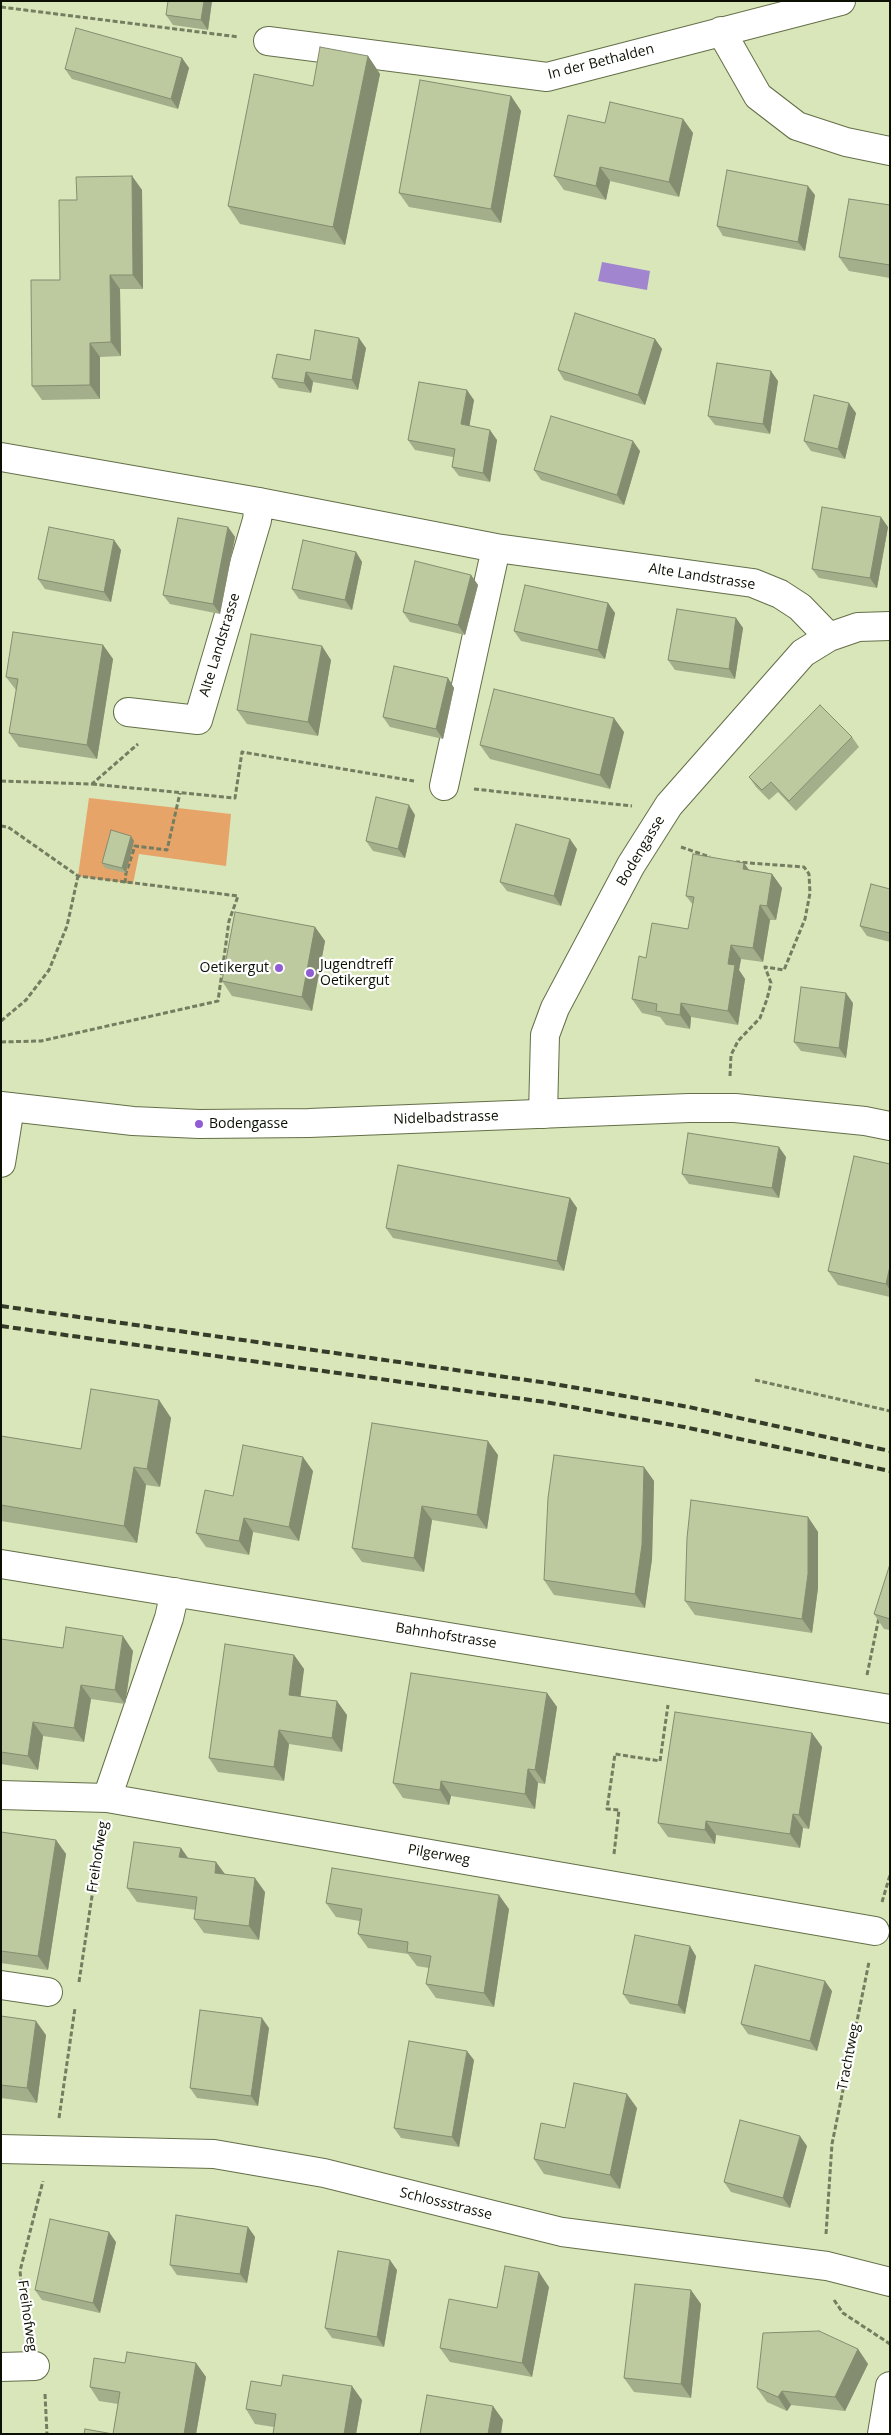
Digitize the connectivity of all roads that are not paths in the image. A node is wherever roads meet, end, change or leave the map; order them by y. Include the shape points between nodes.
1 (841, 1) edge
2 (721, 31) junction
3 (268, 41) road end
4 (890, 151) edge
5 (1, 457) edge
6 (259, 502) junction
7 (496, 548) junction
8 (890, 626) edge
9 (829, 637) junction
10 (128, 712) dead end
11 (444, 786) road end
12 (5, 1107) edge
13 (543, 1114) junction
14 (890, 1126) edge
15 (1, 1164) edge
16 (1, 1564) edge
17 (175, 1592) junction
18 (890, 1709) edge
19 (1, 1794) edge
20 (107, 1798) junction
21 (875, 1930) road end
22 (1, 1985) edge
23 (48, 1992) dead end
24 (1, 2149) edge
25 (890, 2282) edge
26 (35, 2366) road end
27 (1, 2367) edge
28 (890, 2386) edge
29 (882, 2434) edge

1 - 2 street, In der Bethalden
2 - 3 street, In der Bethalden via 547,77
2 - 4 street via 758,96 798,126 846,142
5 - 6 street, Alte Landstrasse
6 - 7 street, Alte Landstrasse
6 - 10 street, Alte Landstrasse via 257,520 198,720
7 - 9 street, Alte Landstrasse via 754,583 800,607
7 - 11 street
8 - 9 street via 858,627
9 - 13 street, Bodengasse via 804,653 669,805 631,865 554,1008 545,1035
12 - 13 street, Nidelbadstrasse via 133,1121 199,1124
12 - 15 street
13 - 14 street, Nidelbadstrasse via 735,1108
16 - 17 street, Bahnhofstrasse
17 - 18 street, Bahnhofstrasse
17 - 20 street
19 - 20 street, Pilgerweg
20 - 21 street, Pilgerweg
22 - 23 street
24 - 25 street, Schlossstrasse via 214,2154 324,2173 562,2232 827,2266
26 - 27 street
28 - 29 street

